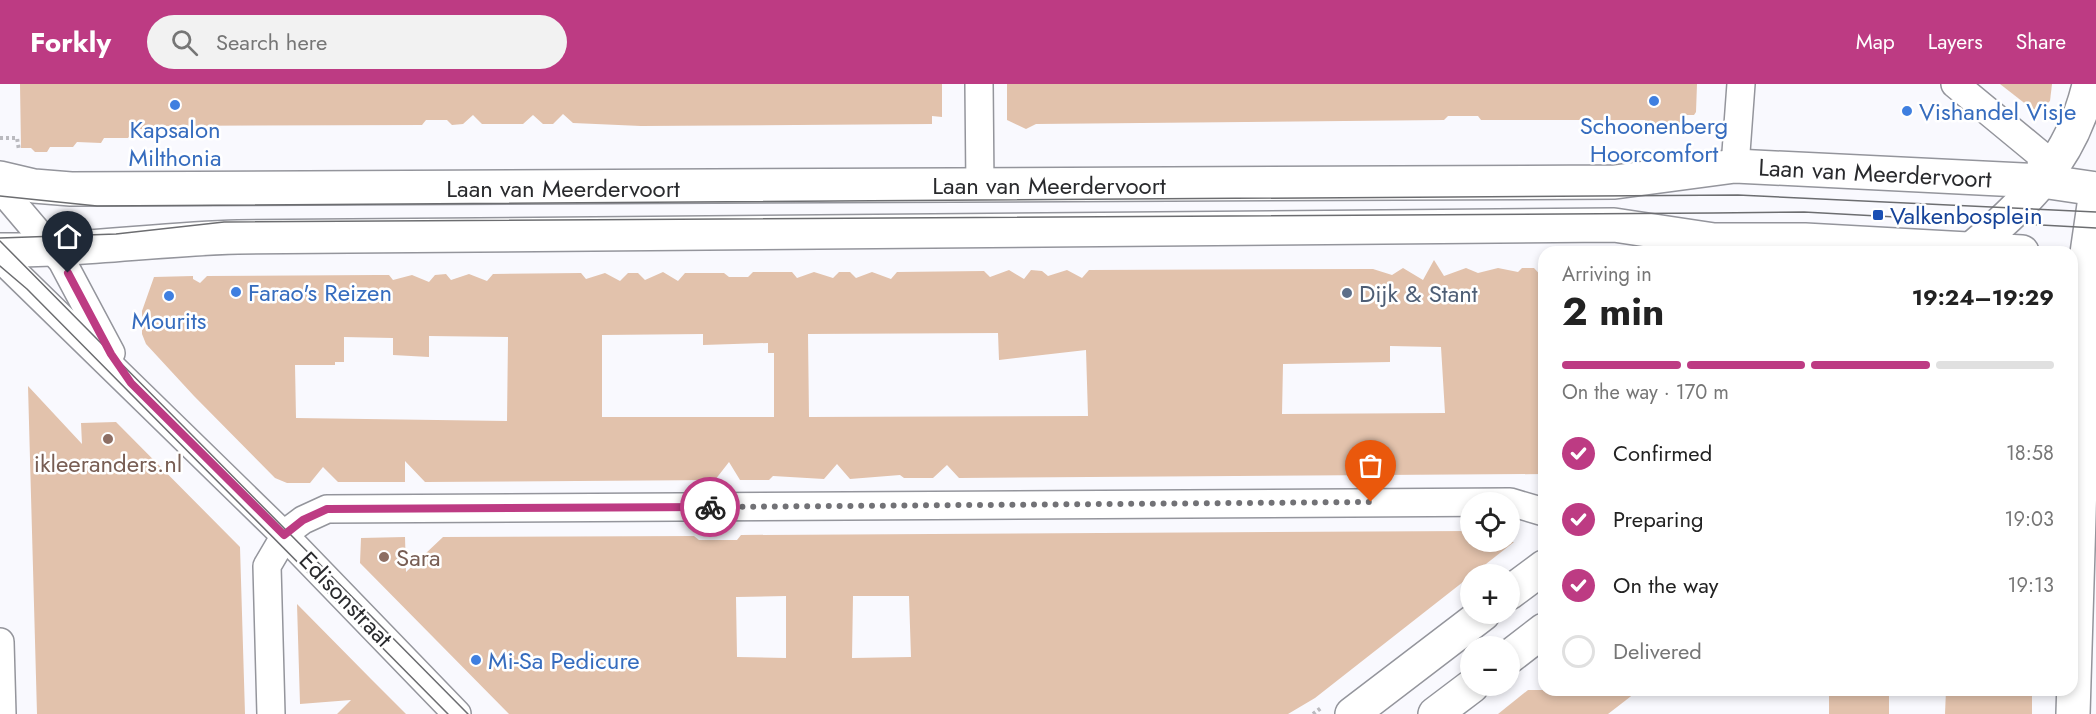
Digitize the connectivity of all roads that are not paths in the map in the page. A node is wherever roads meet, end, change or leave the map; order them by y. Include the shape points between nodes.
1 (979, 84) edge
2 (1741, 84) edge
3 (1955, 84) edge
4 (2089, 84) edge
5 (2096, 143) edge
6 (1735, 166) junction
7 (0, 178) edge
8 (2042, 181) junction
9 (980, 186) junction
10 (0, 188) edge
11 (2096, 190) edge
12 (1806, 246) edge
13 (1976, 246) edge
14 (0, 250) edge
15 (54, 250) junction
16 (2085, 253) edge
17 (0, 258) edge
18 (131, 383) junction
19 (1538, 510) edge
20 (2078, 522) edge
21 (284, 535) junction
22 (1538, 571) edge
23 (1520, 585) edge
24 (1470, 624) edge
25 (1538, 635) edge
26 (0, 642) edge
27 (1520, 649) edge
28 (1460, 695) edge
29 (2073, 696) edge
30 (2, 714) edge
31 (271, 714) edge
32 (457, 714) edge
33 (1352, 714) edge
34 (1435, 714) edge
35 (2073, 714) edge

1 - 9 street
2 - 6 street
3 - 8 street via 2041,155
4 - 5 street via 2096,117
4 - 8 street via 2078,124
6 - 8 street, Laan van Meerdervoort
6 - 9 street, Laan van Meerdervoort via 1615,182
7 - 9 street, Laan van Meerdervoort via 71,189
8 - 11 street, Laan van Meerdervoort
8 - 13 street via 2019,208
10 - 15 street, Edisonstraat
11 - 16 street
12 - 15 street, Laan van Meerdervoort via 1714,240 1614,225 238,237 163,239
14 - 15 street, Laan van Meerdervoort
15 - 18 street, Edisonstraat
16 - 20 street
17 - 18 street, Edisonstraat
18 - 21 street, Edisonstraat
19 - 21 street via 1510,502 352,508 327,509 303,520
21 - 31 street via 267,566
21 - 32 street, Edisonstraat
22 - 23 street
24 - 33 street
25 - 27 street
26 - 30 street
28 - 34 street
29 - 35 street

